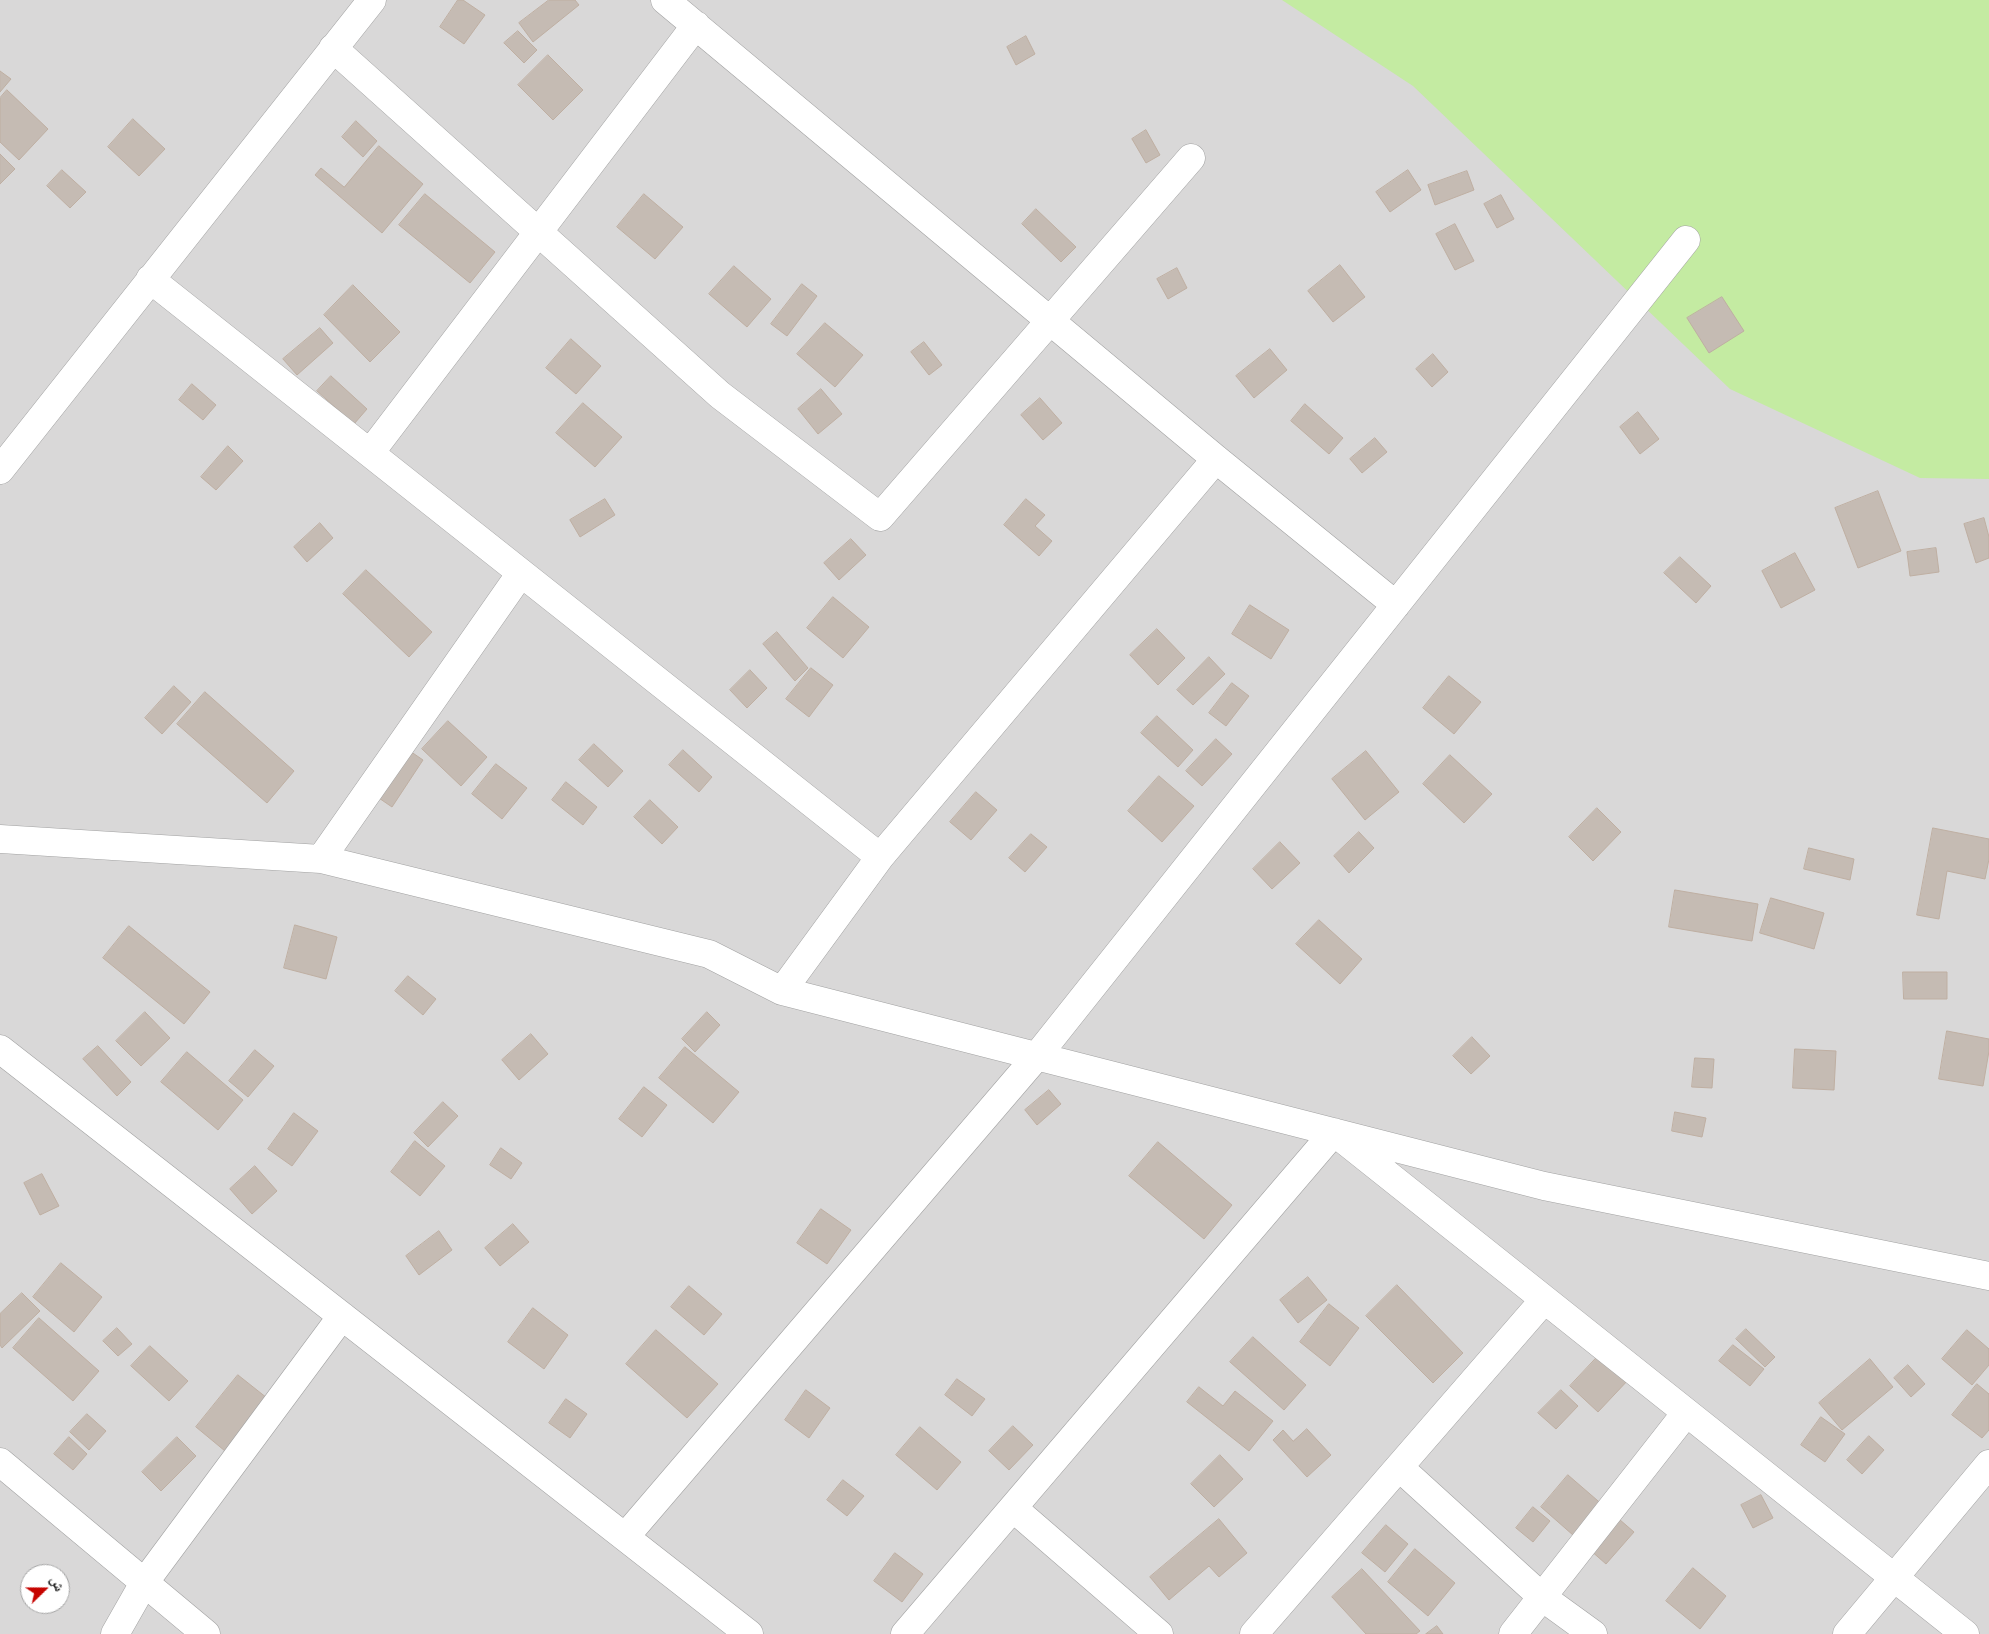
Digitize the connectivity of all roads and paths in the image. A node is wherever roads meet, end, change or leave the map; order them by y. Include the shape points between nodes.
1 (372, 0) edge
2 (666, 0) edge
3 (696, 25) junction
4 (333, 48) junction
5 (1191, 158) dead end
6 (538, 232) junction
7 (1686, 240) dead end
8 (150, 279) junction
9 (1051, 322) junction
10 (370, 453) junction
11 (1216, 459) junction
12 (0, 470) edge
13 (522, 573) junction
14 (1396, 605) junction
15 (0, 839) edge
16 (880, 857) junction
17 (321, 859) junction
18 (782, 991) junction
19 (0, 1049) edge
20 (1037, 1056) junction
21 (1334, 1132) junction
22 (1989, 1276) edge
23 (1544, 1300) junction
24 (342, 1316) junction
25 (1686, 1413) junction
26 (0, 1462) edge
27 (1989, 1464) edge
28 (1399, 1467) junction
29 (1013, 1508) junction
30 (624, 1537) junction
31 (1894, 1578) junction
32 (144, 1583) junction
33 (1542, 1597) junction
34 (116, 1634) edge
35 (206, 1634) edge
36 (749, 1634) edge
37 (905, 1634) edge
38 (1159, 1634) edge
39 (1254, 1634) edge
40 (1513, 1634) edge
41 (1593, 1634) edge
42 (1847, 1634) edge
43 (1965, 1634) edge

1 - 4 street
2 - 3 street
3 - 6 street
3 - 9 street
4 - 6 street
4 - 8 street
5 - 9 street
6 - 9 street via 720,395 880,518
6 - 10 street
7 - 14 street
8 - 10 street
8 - 12 street
9 - 11 street
10 - 13 street
11 - 14 street
11 - 16 street
13 - 16 street
13 - 17 street
14 - 20 street
15 - 17 street
16 - 18 street
17 - 18 street via 709,954
18 - 20 street
19 - 24 street
20 - 21 street
20 - 30 street
21 - 22 street via 1544,1186
21 - 23 street
21 - 29 street
23 - 25 street
23 - 28 street
24 - 30 street
24 - 32 street
25 - 31 street
25 - 33 street
26 - 32 street
27 - 31 street
28 - 33 street
28 - 39 street
29 - 37 street
29 - 38 street
30 - 36 street
31 - 42 street
31 - 43 street
32 - 34 street
32 - 35 street
33 - 40 street
33 - 41 street

